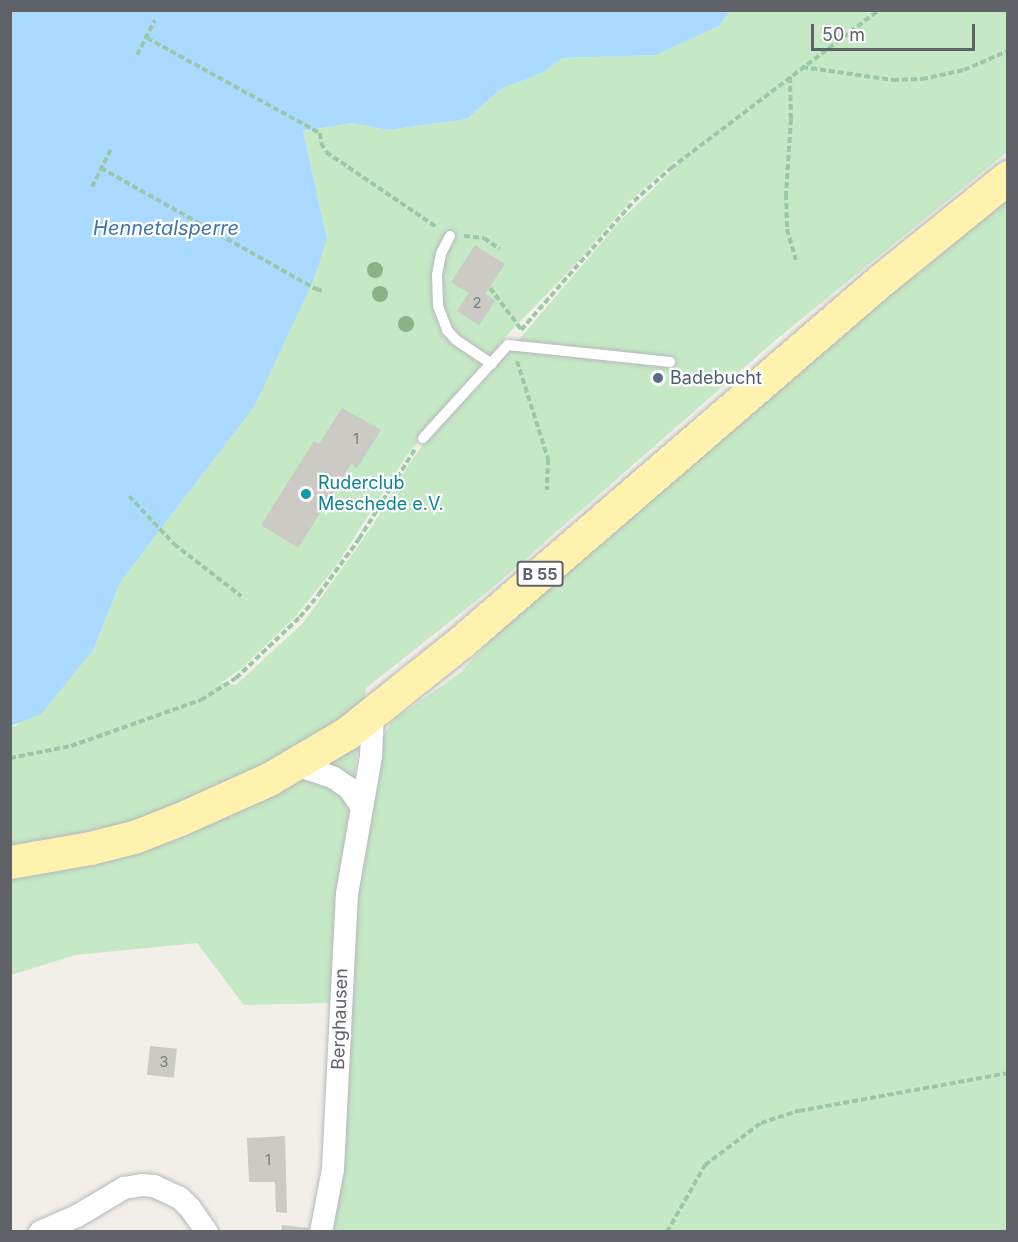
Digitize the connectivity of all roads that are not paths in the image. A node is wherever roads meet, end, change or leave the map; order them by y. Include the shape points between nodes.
1 (1008, 177) edge
2 (450, 236) road end
3 (670, 362) dead end
4 (492, 364) junction
5 (423, 438) road end
6 (373, 713) junction
7 (297, 765) junction
8 (362, 807) junction
9 (10, 862) edge
10 (40, 1232) edge
11 (207, 1232) edge
12 (321, 1232) edge

1 - 6 main road, B 55 via 881,280 461,642
2 - 4 lane via 437,275 438,306 452,335
3 - 4 lane via 508,345
4 - 5 lane
6 - 7 main road, B 55
6 - 8 street, Berghausen via 371,756
7 - 8 street via 334,778 349,788
7 - 9 main road, B 55 via 223,801 134,837
8 - 12 street, Berghausen via 347,894 333,1169
10 - 11 street via 124,1188 142,1185 180,1198

